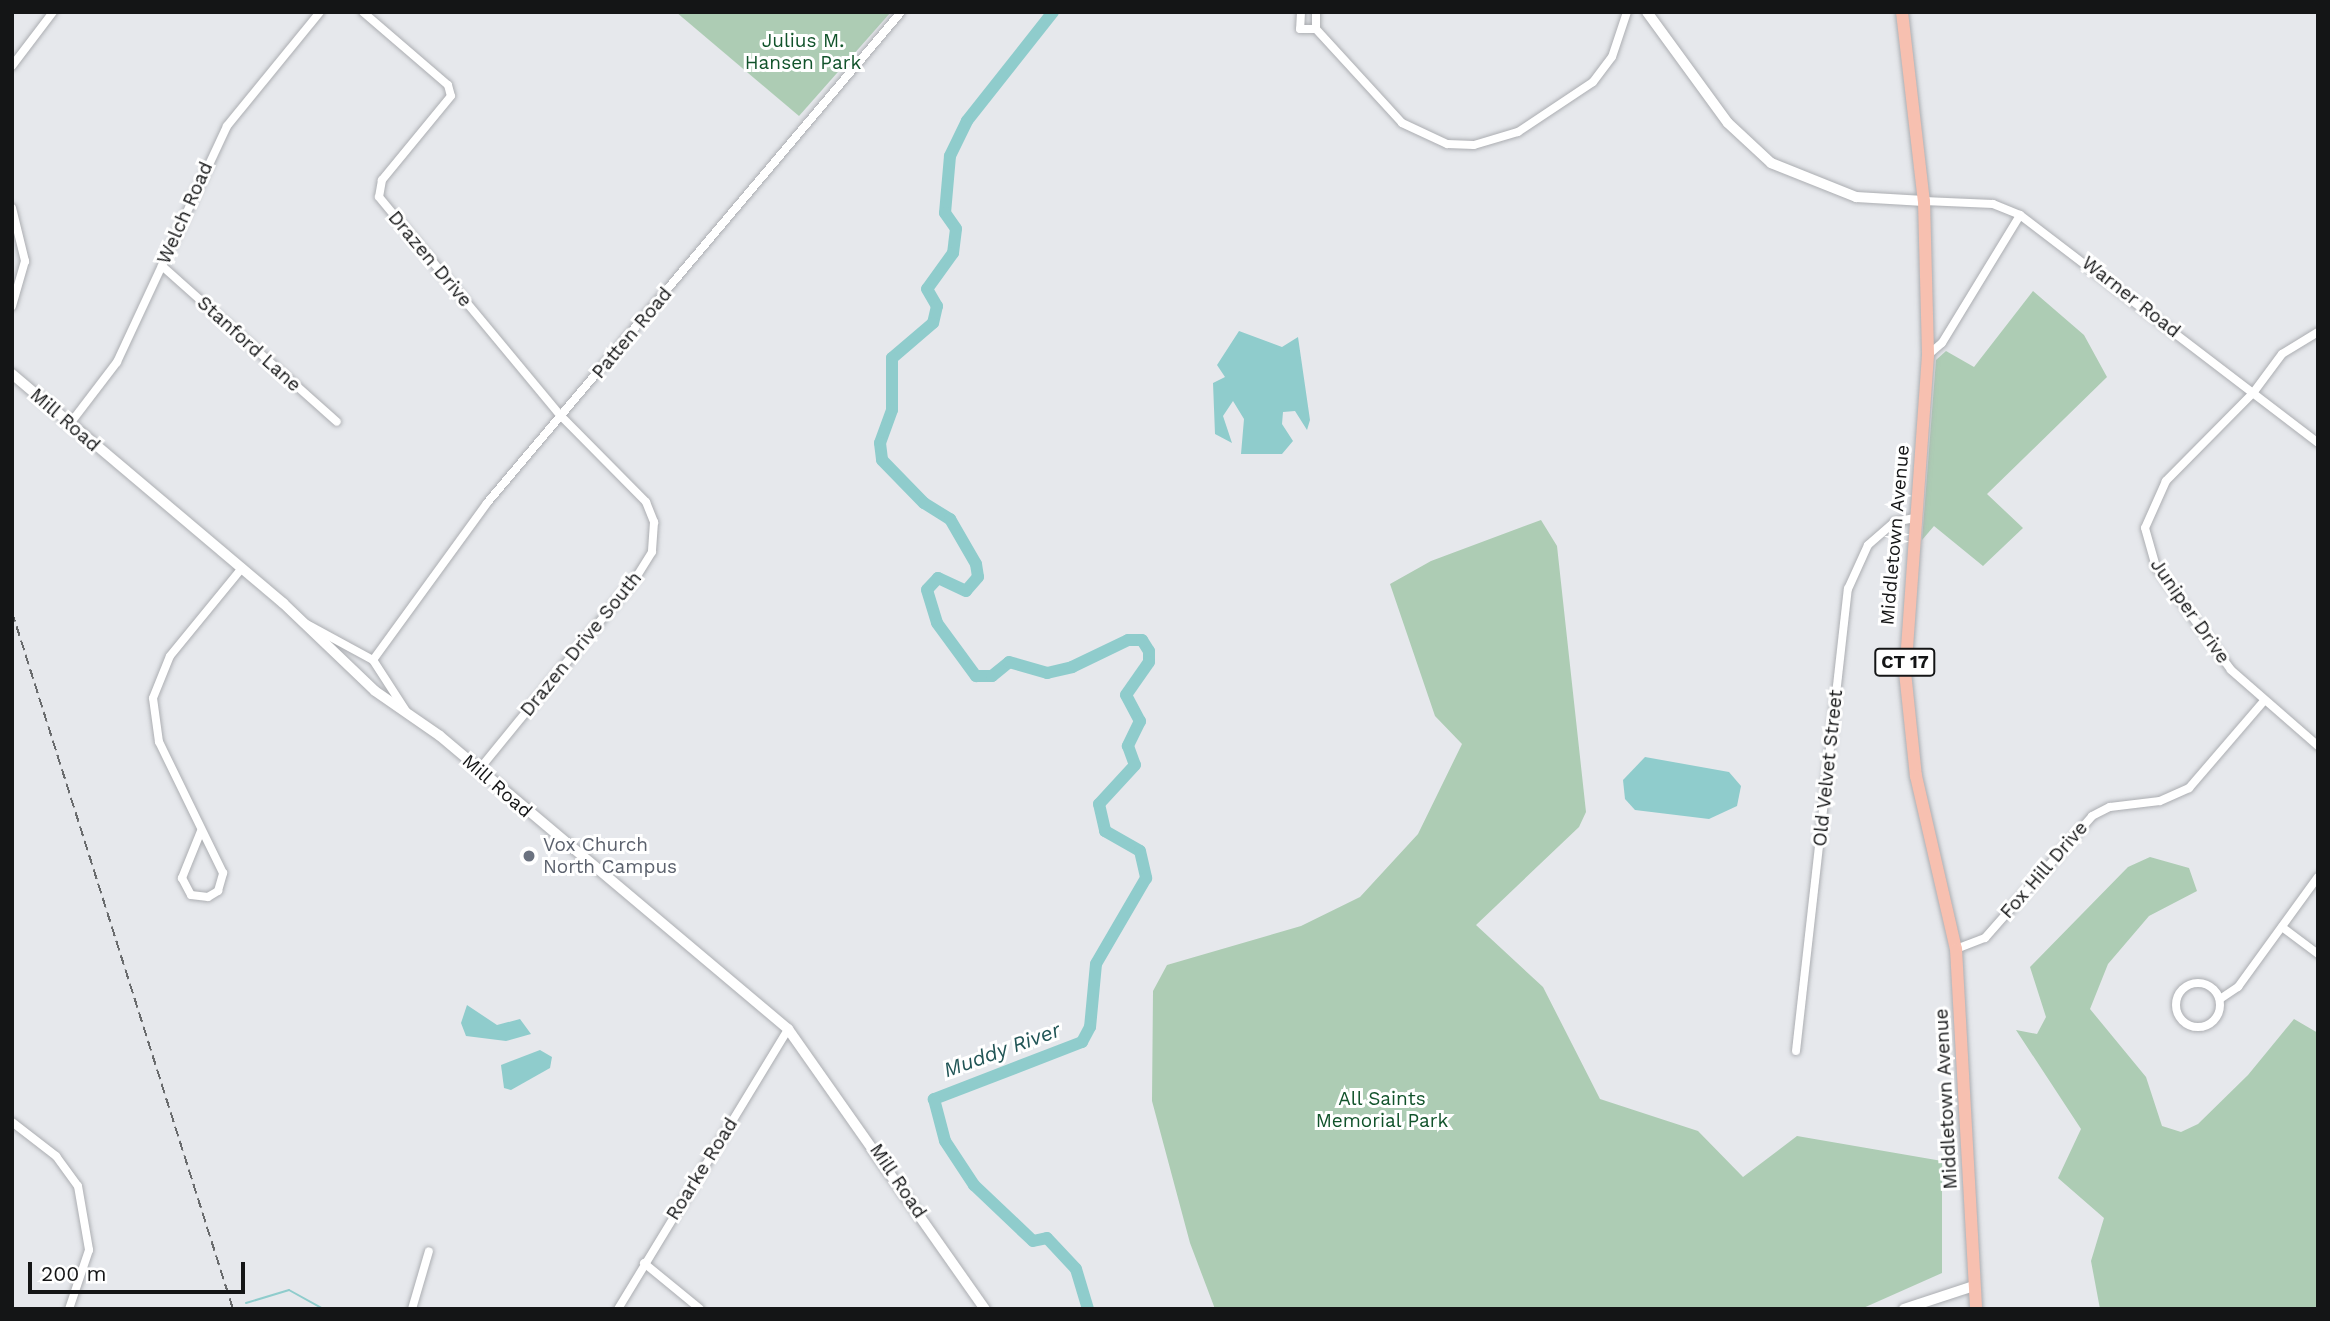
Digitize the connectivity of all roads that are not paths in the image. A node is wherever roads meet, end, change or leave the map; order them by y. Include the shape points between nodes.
1 (320, 12) edge
2 (363, 12) edge
3 (901, 12) edge
4 (1301, 12) edge
5 (1316, 12) edge
6 (1627, 12) edge
7 (1647, 12) edge
8 (1902, 12) edge
9 (50, 13) edge
10 (1316, 29) junction
11 (12, 66) edge
12 (1924, 201) junction
13 (12, 208) edge
14 (2020, 215) junction
15 (162, 266) junction
16 (12, 306) edge
17 (2318, 332) edge
18 (1928, 355) junction
19 (12, 374) edge
20 (2253, 393) junction
21 (561, 416) junction
22 (337, 422) dead end
23 (69, 425) junction
24 (2318, 443) edge
25 (1914, 518) junction
26 (242, 568) junction
27 (303, 622) junction
28 (373, 660) junction
29 (2263, 702) junction
30 (408, 715) junction
31 (2318, 746) edge
32 (478, 770) junction
33 (201, 831) junction
34 (2318, 877) edge
35 (2282, 927) junction
36 (1956, 950) junction
37 (2318, 954) edge
38 (2220, 999) junction
39 (788, 1029) junction
40 (1796, 1051) dead end
41 (12, 1122) edge
42 (429, 1251) dead end
43 (644, 1263) junction
44 (1974, 1286) junction
45 (69, 1309) edge
46 (412, 1309) edge
47 (618, 1309) edge
48 (700, 1309) edge
49 (985, 1309) edge
50 (1904, 1309) edge
51 (1976, 1309) edge

1 - 15 street, Welch Road via 227,127
2 - 21 street, Drazen Drive via 448,85 451,96 382,180 379,197
3 - 21 street, Patten Road
4 - 10 street via 1299,28
5 - 10 street
6 - 10 street via 1612,57 1593,82 1518,132 1474,145 1447,144 1402,123
7 - 12 street via 1728,123 1771,163 1856,197
8 - 12 main road, Middletown Avenue / CT 17
9 - 11 street
12 - 14 street, Warner Road via 1993,204
12 - 18 main road, Middletown Avenue / CT 17
13 - 16 street via 25,261
14 - 18 street via 1942,343
14 - 20 street, Warner Road
15 - 22 street, Stanford Lane
15 - 23 street, Welch Road via 117,362
17 - 20 street, Juniper Drive via 2282,354
18 - 25 main road, Middletown Avenue / CT 17
19 - 23 street, Mill Road
20 - 24 street, Warner Road
20 - 29 street, Juniper Drive via 2159,490 2145,528 2162,576
21 - 28 street, Patten Road via 464,532
21 - 32 street, Drazen Drive South via 646,502 654,522 652,552
23 - 26 street, Mill Road
25 - 36 main road, Middletown Avenue / CT 17 via 1905,635 1908,720
25 - 40 street, Old Velvet Street via 1894,523 1868,545 1848,589
26 - 27 street, Mill Road
26 - 33 street via 170,656 153,698 159,742
27 - 28 street
27 - 30 street, Mill Road
28 - 30 street
29 - 31 street, Juniper Drive
29 - 36 street, Fox Hill Drive via 2189,788 2160,802 2109,807 2092,816 1985,937
30 - 32 street, Mill Road
32 - 39 street, Mill Road
33 - 33 street via 223,873 218,891 208,897 191,895 182,878
34 - 35 street
35 - 37 street
35 - 38 street via 2238,987
36 - 44 main road, Middletown Avenue / CT 17
38 - 38 street via 2215,1017 2197,1027 2181,1020 2176,1008 2179,995 2196,984
39 - 43 street, Roarke Road
39 - 49 street, Mill Road
41 - 45 street via 56,1156 78,1186 89,1250
42 - 46 street
43 - 47 street, Roarke Road
43 - 48 street
44 - 50 street
44 - 51 main road, Middletown Avenue / CT 17

